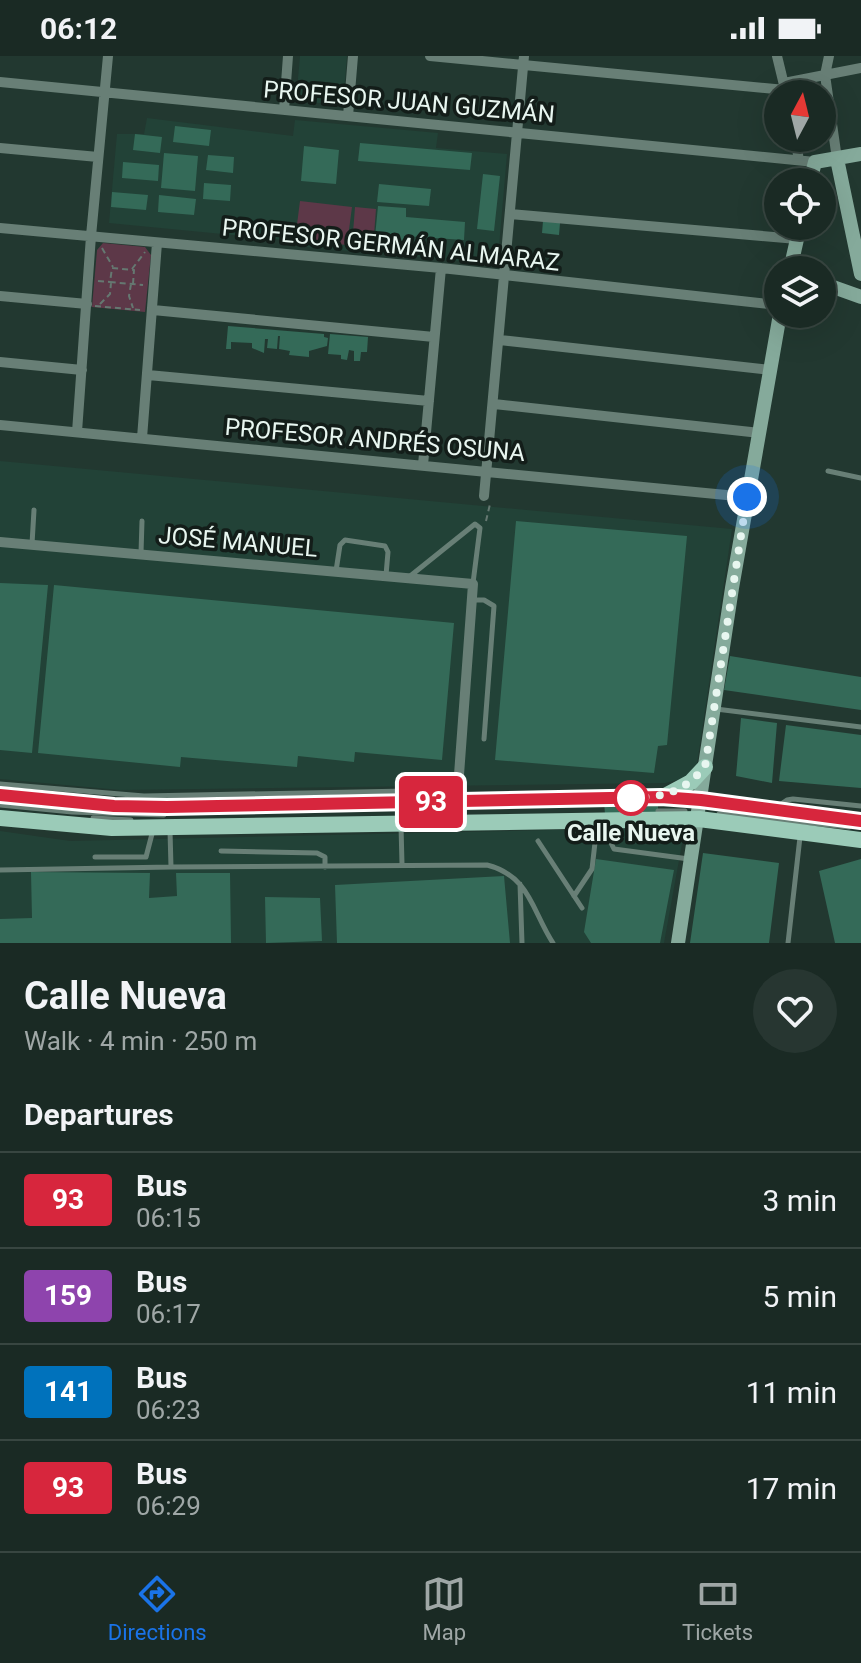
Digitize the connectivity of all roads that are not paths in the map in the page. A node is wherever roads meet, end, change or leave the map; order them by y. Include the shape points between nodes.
1 (108, 56) edge
2 (288, 56) edge
3 (353, 56) edge
4 (430, 56) edge
5 (777, 56) edge
6 (829, 56) edge
7 (524, 60) edge
8 (861, 68) edge
9 (825, 75) junction
10 (783, 80) edge
11 (811, 80) edge
12 (0, 82) edge
13 (764, 87) edge
14 (105, 93) junction
15 (284, 110) junction
16 (348, 116) junction
17 (518, 132) junction
18 (0, 148) edge
19 (802, 152) edge
20 (861, 154) edge
21 (98, 157) junction
22 (837, 159) junction
23 (807, 161) junction
24 (808, 168) edge
25 (510, 214) junction
26 (0, 228) edge
27 (764, 231) edge
28 (91, 236) junction
29 (857, 242) edge
30 (157, 243) junction
31 (441, 268) junction
32 (861, 274) edge
33 (505, 276) junction
34 (836, 288) edge
35 (0, 296) edge
36 (861, 297) edge
37 (764, 304) edge
38 (93, 305) junction
39 (149, 310) junction
40 (778, 328) edge
41 (434, 337) junction
42 (500, 340) junction
43 (0, 362) edge
44 (82, 370) junction
45 (770, 370) junction
46 (148, 375) junction
47 (429, 401) junction
48 (494, 404) junction
49 (0, 425) edge
50 (77, 432) junction
51 (760, 433) junction
52 (142, 438) junction
53 (423, 465) junction
54 (487, 471) junction
55 (828, 471) dead end
56 (861, 478) edge
57 (484, 496) road end
58 (747, 497) junction
59 (34, 510) dead end
60 (142, 521) dead end
61 (0, 542) edge
62 (32, 545) junction
63 (141, 554) junction
64 (336, 571) junction
65 (385, 576) junction
66 (408, 578) junction
67 (473, 584) junction
68 (472, 600) junction
69 (715, 708) junction
70 (861, 727) edge
71 (484, 739) dead end
72 (705, 767) junction
73 (0, 784) edge
74 (0, 795) edge
75 (458, 796) junction
76 (659, 803) junction
77 (861, 806) edge
78 (0, 807) edge
79 (700, 809) junction
80 (775, 810) junction
81 (605, 814) junction
82 (0, 818) edge
83 (400, 824) junction
84 (861, 825) edge
85 (162, 827) junction
86 (800, 832) junction
87 (861, 840) edge
88 (538, 841) dead end
89 (221, 851) dead end
90 (285, 851) junction
91 (95, 857) dead end
92 (692, 859) junction
93 (402, 864) junction
94 (285, 866) junction
95 (171, 867) junction
96 (325, 867) junction
97 (0, 870) edge
98 (520, 884) junction
99 (574, 896) junction
100 (582, 908) dead end
101 (522, 943) edge
102 (553, 943) edge
103 (678, 943) edge
104 (788, 943) edge

1 - 14 street
2 - 15 street
3 - 16 street
4 - 7 street
5 - 10 street
6 - 9 street
7 - 13 street
7 - 17 street
8 - 9 street
9 - 11 street
9 - 22 street
12 - 14 street, PROFESOR JUAN GUZMÁN
14 - 15 street, PROFESOR JUAN GUZMÁN
14 - 21 street
15 - 16 street, PROFESOR JUAN GUZMÁN
16 - 17 street, PROFESOR JUAN GUZMÁN
17 - 23 street, PROFESOR JUAN GUZMÁN
17 - 25 street
18 - 21 street
19 - 23 street
20 - 22 street
21 - 28 street
22 - 23 street
22 - 29 street
23 - 24 street
25 - 27 street
25 - 33 street
26 - 28 street, PROFESOR GERMÁN ALMARAZ
28 - 30 street, PROFESOR GERMÁN ALMARAZ
28 - 38 street
29 - 32 street
30 - 31 street, PROFESOR GERMÁN ALMARAZ
30 - 39 street
31 - 33 street, PROFESOR GERMÁN ALMARAZ
31 - 41 street
33 - 37 street, PROFESOR GERMÁN ALMARAZ
33 - 42 street
34 - 36 street
35 - 38 street
38 - 44 street
39 - 41 street
39 - 46 street
40 - 45 street
41 - 47 street
42 - 45 street
42 - 48 street
43 - 44 street
44 - 50 street
45 - 51 street
46 - 47 street
46 - 52 street
47 - 53 street
48 - 51 street
48 - 54 street
49 - 50 street, PROFESOR ANDRÉS OSUNA
50 - 52 street, PROFESOR ANDRÉS OSUNA
51 - 58 street
52 - 53 street, PROFESOR ANDRÉS OSUNA
53 - 54 street, PROFESOR ANDRÉS OSUNA
54 - 57 street
54 - 58 street, PROFESOR ANDRÉS OSUNA
55 - 56 lane
58 - 69 street
59 - 62 lane
60 - 63 lane
61 - 62 street, JOSÉ MANUEL
62 - 63 street, JOSÉ MANUEL
63 - 64 street, JOSÉ MANUEL
64 - 65 street, JOSÉ MANUEL
64 - 65 lane via 340,545 348,541 385,546
65 - 66 street, JOSÉ MANUEL
66 - 67 street, JOSÉ MANUEL
66 - 67 lane via 472,525 480,528
67 - 68 street
68 - 71 lane via 494,606
68 - 75 street
69 - 70 lane
69 - 72 street
72 - 76 main road
72 - 79 street
73 - 75 lane via 144,796
74 - 75 main road via 167,807
75 - 76 main road
76 - 79 main road
77 - 80 lane via 793,799
78 - 81 lane via 139,815
79 - 80 main road
79 - 81 main road
79 - 84 lane
79 - 86 main road
79 - 92 street
80 - 84 main road
81 - 83 main road
81 - 92 lane via 614,849
81 - 99 lane via 592,869
82 - 85 main road
83 - 85 main road
83 - 93 lane
85 - 91 lane via 146,857
85 - 95 lane
86 - 87 main road
86 - 104 lane
88 - 99 lane
89 - 90 lane
90 - 94 lane
90 - 96 lane via 320,853
92 - 103 street
93 - 96 lane
93 - 98 lane via 487,865
94 - 95 lane
94 - 96 lane
95 - 97 lane
98 - 101 lane
98 - 102 lane
99 - 100 lane

